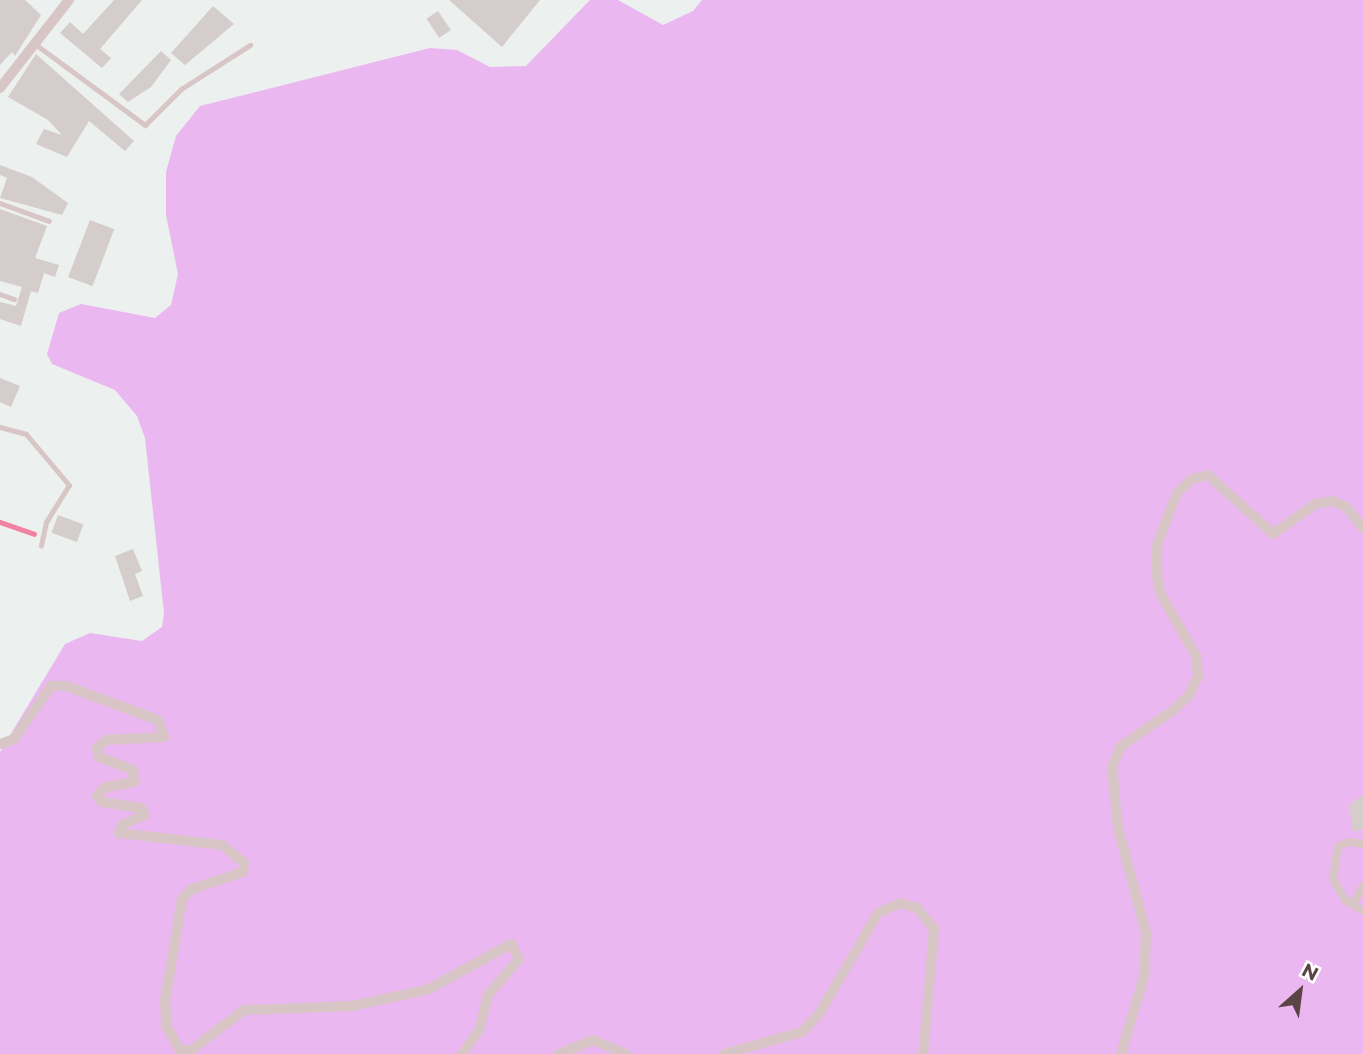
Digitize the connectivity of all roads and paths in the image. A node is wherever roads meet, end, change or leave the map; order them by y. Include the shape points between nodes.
1 (69, 0) edge
2 (33, 43) junction
3 (250, 45) dead end
4 (0, 88) edge
5 (0, 203) edge
6 (50, 221) dead end
7 (0, 294) edge
8 (14, 299) dead end
9 (0, 427) edge
10 (1363, 528) edge
11 (41, 545) dead end
12 (0, 744) edge
13 (1363, 844) edge
14 (1363, 886) edge
15 (1353, 904) junction
16 (1363, 911) edge
17 (462, 1054) edge
18 (558, 1054) edge
19 (626, 1054) edge
20 (724, 1054) edge
21 (923, 1054) edge
22 (1121, 1054) edge

1 - 2 street
2 - 3 lane via 145,125 181,89
2 - 4 street
5 - 6 lane
7 - 8 lane
9 - 11 lane via 26,434 69,485 46,522
10 - 22 street via 1346,506 1333,501 1315,503 1273,534 1208,475 1192,479 1177,493 1157,545 1156,570 1160,593 1196,656 1198,676 1189,695 1172,711 1120,747 1112,767 1118,828 1146,933 1144,976
12 - 17 street via 14,739 51,686 158,720 164,737 106,740 97,748 99,757 134,770 134,782 105,787 97,796 102,802 141,808 145,815 122,825 118,833 222,845 244,863 243,872 192,889 182,899 165,1001 167,1027 179,1049 190,1051 244,1010 352,1006 429,989 511,944 519,959 488,995 479,1030
13 - 15 street via 1348,842 1338,847 1333,879
14 - 15 street
15 - 16 street
18 - 19 street via 593,1040
20 - 21 street via 802,1032 819,1014 878,913 900,903 917,908 934,929

